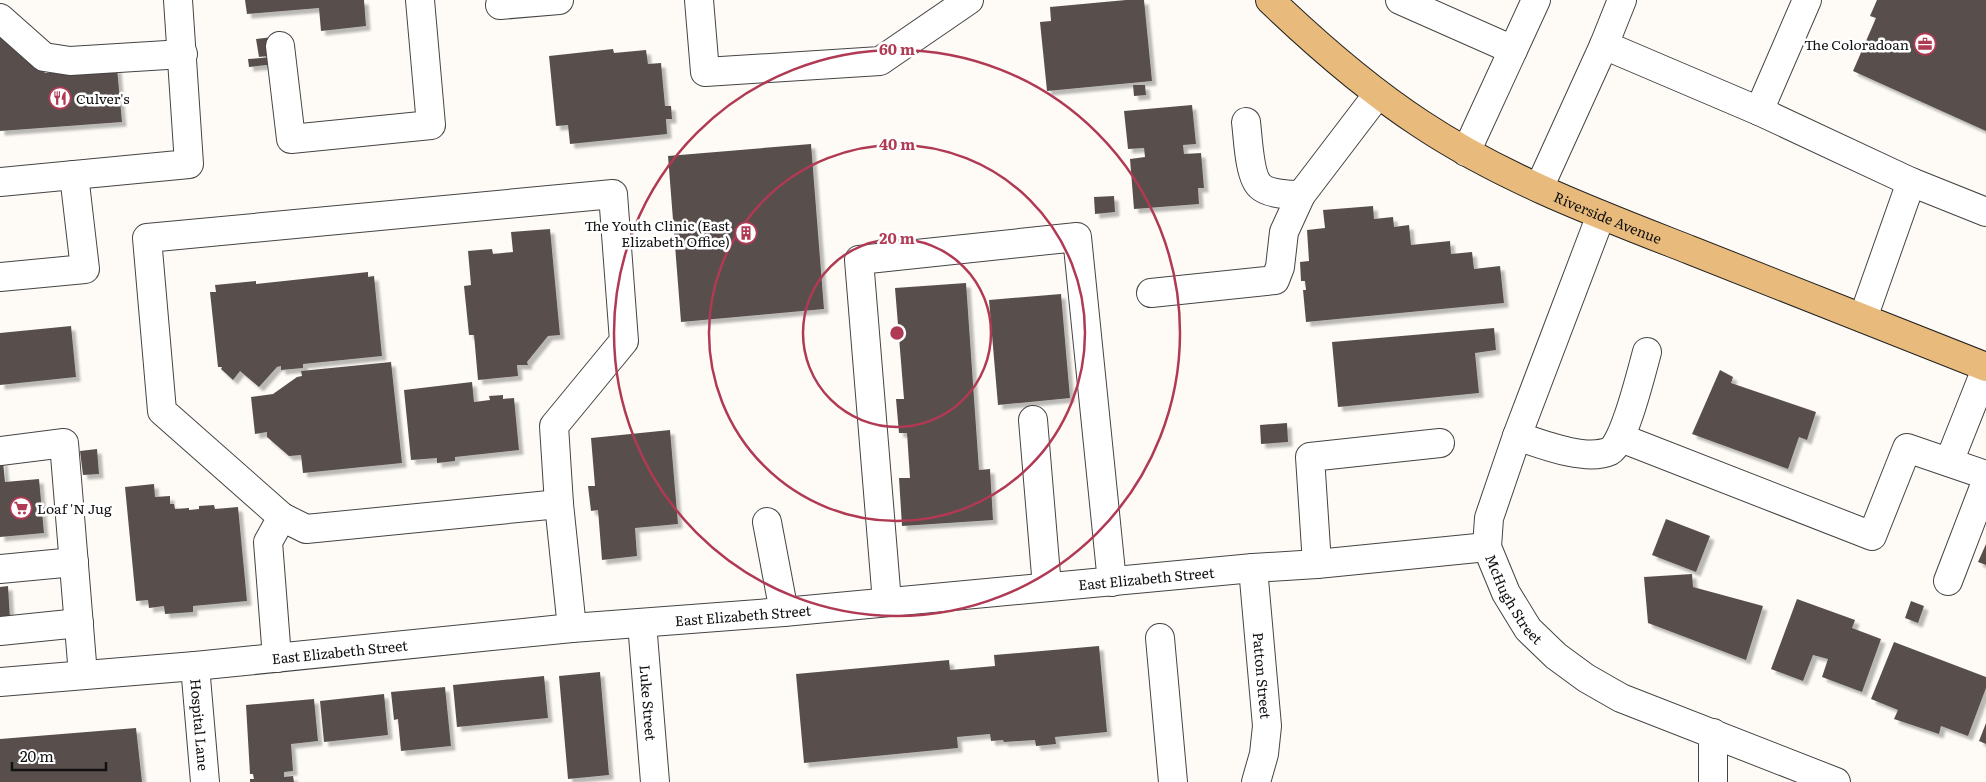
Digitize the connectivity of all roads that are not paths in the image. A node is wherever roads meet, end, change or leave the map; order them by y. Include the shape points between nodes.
1 (178, 0) edge
2 (420, 0) edge
3 (559, 0) edge
4 (699, 0) edge
5 (969, 0) edge
6 (1270, 0) edge
7 (1400, 0) edge
8 (1536, 0) edge
9 (1622, 0) edge
10 (1807, 0) edge
11 (500, 5) dead end
12 (0, 18) edge
13 (1604, 45) junction
14 (280, 46) dead end
15 (1513, 50) junction
16 (182, 54) junction
17 (1378, 94) junction
18 (1759, 111) junction
19 (1246, 122) dead end
20 (1466, 152) junction
21 (74, 175) junction
22 (0, 182) edge
23 (1911, 182) junction
24 (1539, 188) junction
25 (1301, 195) junction
26 (1986, 212) edge
27 (1602, 216) junction
28 (0, 277) edge
29 (1151, 293) dead end
30 (1863, 318) junction
31 (1647, 352) dead end
32 (1986, 368) edge
33 (1033, 420) dead end
34 (1517, 436) junction
35 (1621, 438) junction
36 (1440, 443) dead end
37 (0, 451) edge
38 (1949, 462) junction
39 (1986, 475) edge
40 (1986, 482) edge
41 (558, 504) junction
42 (282, 517) junction
43 (767, 522) dead end
44 (1487, 547) junction
45 (74, 562) junction
46 (1317, 564) junction
47 (1253, 568) junction
48 (0, 569) edge
49 (1112, 582) junction
50 (1948, 582) dead end
51 (1046, 587) junction
52 (887, 602) junction
53 (784, 612) junction
54 (79, 623) junction
55 (642, 623) junction
56 (572, 628) junction
57 (0, 631) edge
58 (1160, 638) dead end
59 (278, 658) junction
60 (195, 666) junction
61 (83, 675) junction
62 (0, 682) edge
63 (1713, 733) junction
64 (205, 782) edge
65 (655, 782) edge
66 (1173, 782) edge
67 (1256, 782) edge
68 (1713, 782) edge
69 (1836, 782) edge

1 - 16 street
2 - 14 street via 431,125 291,139
3 - 11 street
4 - 5 street via 705,72 880,61
6 - 17 main road, Riverside Avenue via 1311,40
7 - 15 street
8 - 15 street
9 - 13 street
10 - 18 street
12 - 16 street via 44,57 70,61
13 - 18 street
13 - 24 street
15 - 20 street
16 - 21 street via 189,164
17 - 20 main road, Riverside Avenue
17 - 25 street
18 - 23 street
19 - 25 street via 1254,178 1260,187 1286,195
20 - 24 main road, Riverside Avenue
21 - 22 street
21 - 28 street via 84,269
23 - 26 street
23 - 30 street
24 - 27 main road, Riverside Avenue
25 - 29 street via 1284,232 1280,267 1275,280
27 - 30 main road, Riverside Avenue
27 - 34 street, McHugh Street
30 - 32 main road, Riverside Avenue
31 - 35 street
32 - 38 street
33 - 51 street
34 - 35 street via 1588,455 1610,451
34 - 44 street, McHugh Street via 1490,518
35 - 38 street via 1872,536 1907,448
36 - 46 street via 1310,457
37 - 45 street via 64,443
38 - 39 street
40 - 50 street
41 - 42 street via 306,529
41 - 42 street via 554,426 624,341 613,194 147,238 162,411
41 - 56 street
42 - 59 street via 268,542
43 - 53 street
44 - 46 street, East Elizabeth Street
44 - 63 street, McHugh Street via 1506,593 1528,629 1556,656 1621,698
45 - 48 street
45 - 54 street
46 - 47 street, East Elizabeth Street
47 - 49 street, East Elizabeth Street
47 - 67 street, Patton Street via 1267,726
49 - 51 street, East Elizabeth Street
49 - 52 street via 1077,237 859,260
51 - 52 street, East Elizabeth Street
52 - 53 street, East Elizabeth Street
53 - 55 street, East Elizabeth Street
54 - 57 street
54 - 61 street
55 - 56 street, East Elizabeth Street
55 - 65 street, Luke Street
56 - 59 street, East Elizabeth Street
58 - 66 street
59 - 60 street, East Elizabeth Street
60 - 61 street, East Elizabeth Street
60 - 64 street, Hospital Lane
61 - 62 street, East Elizabeth Street
63 - 68 street
63 - 69 street, McHugh Street

